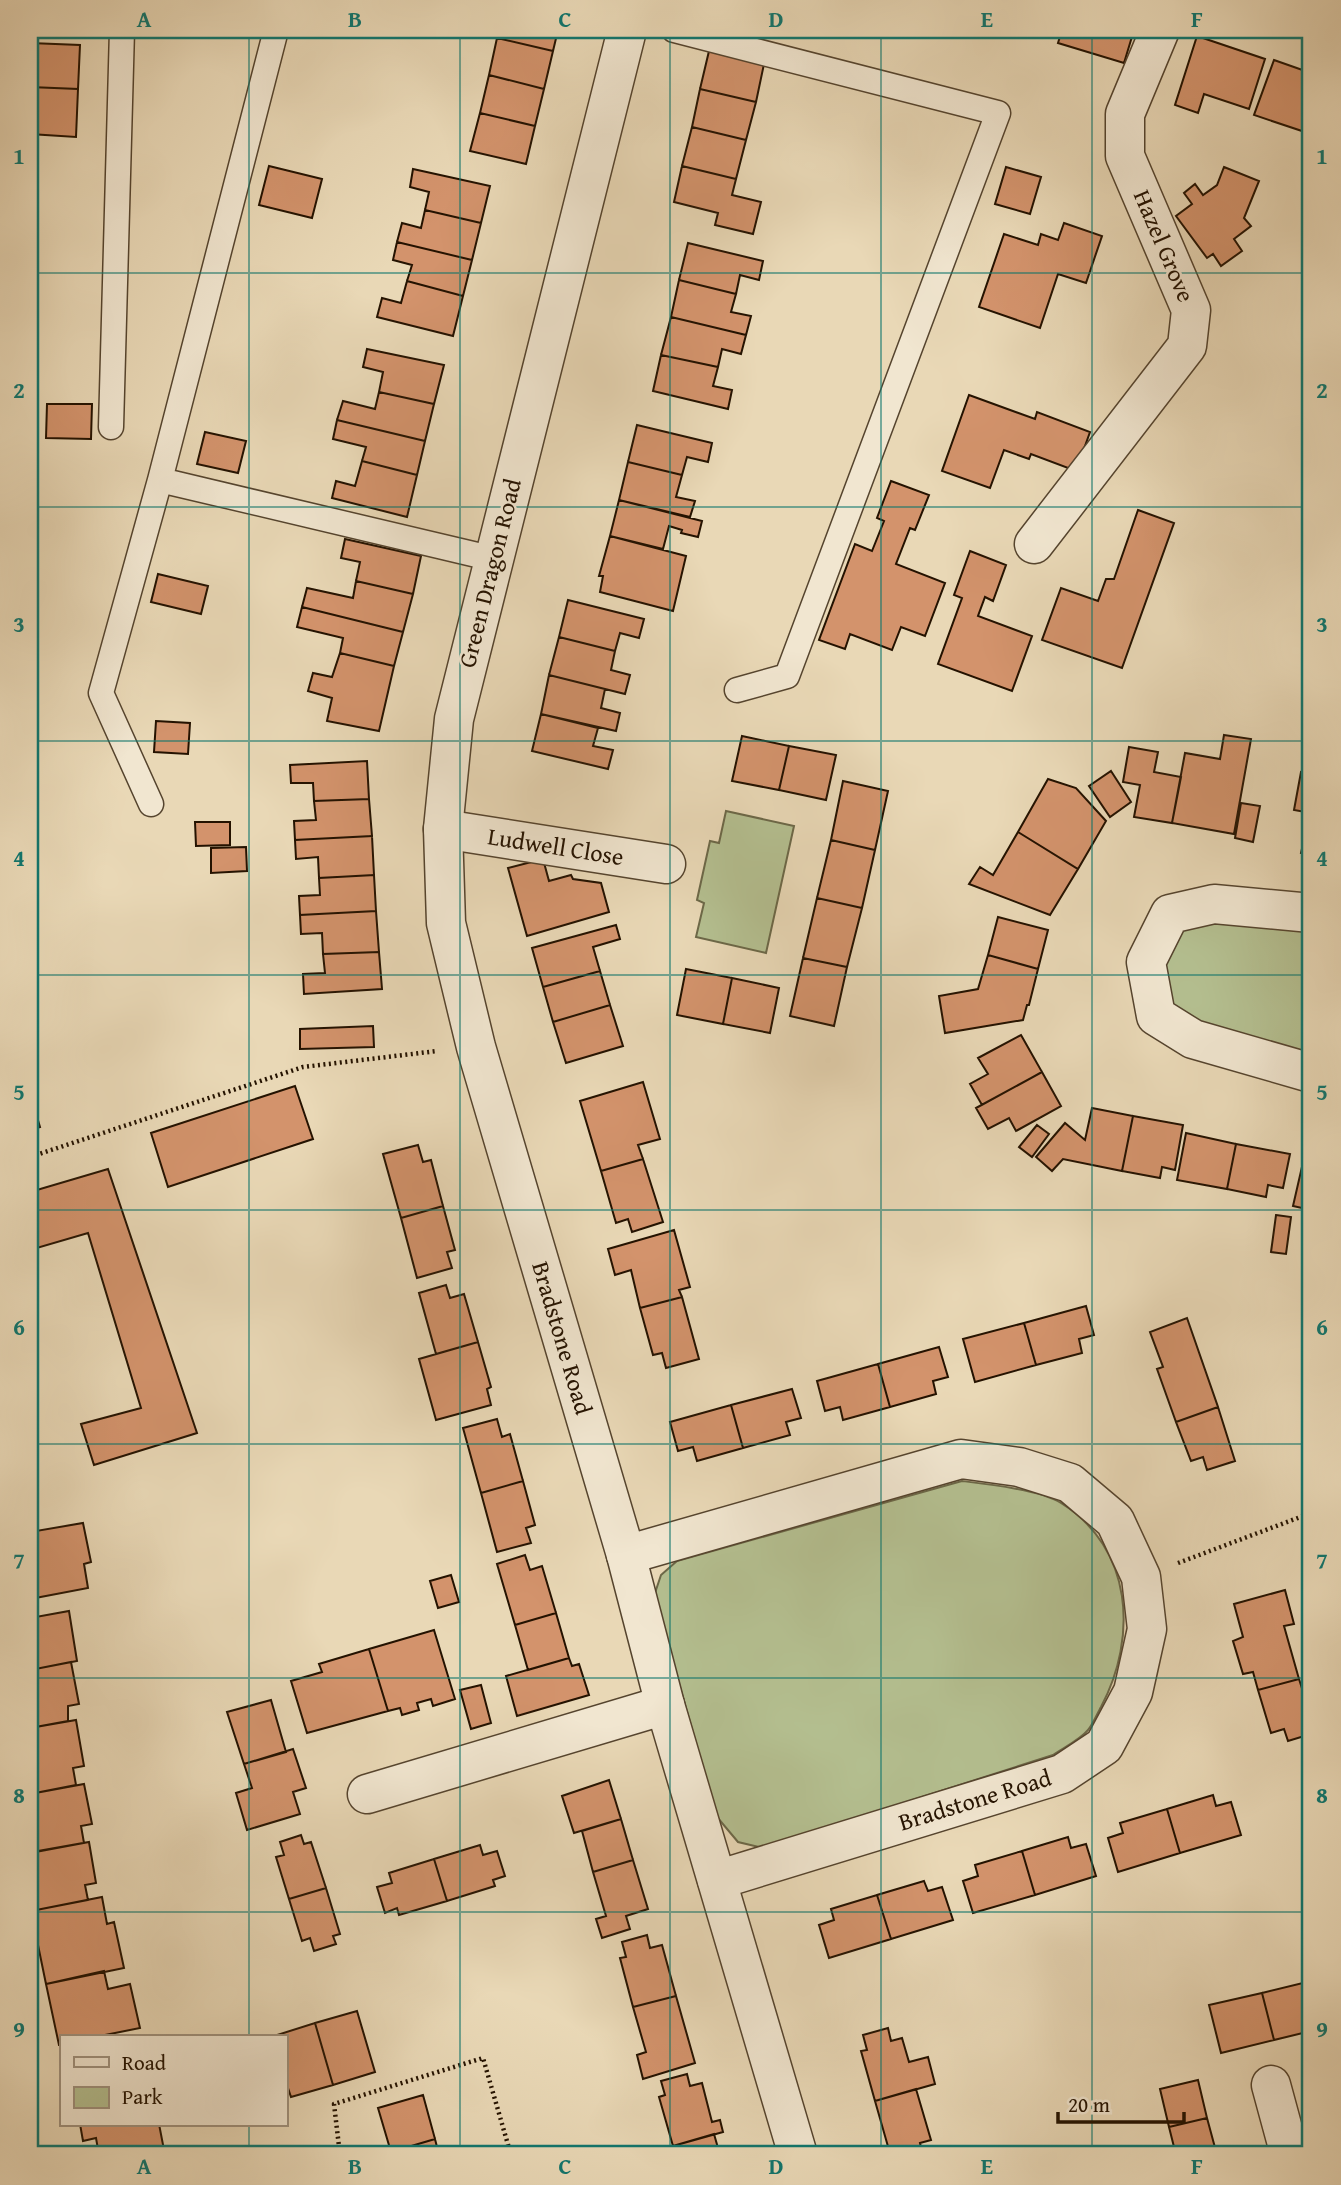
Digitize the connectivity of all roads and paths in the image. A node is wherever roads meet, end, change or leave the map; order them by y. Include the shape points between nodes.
1 (122, 30) edge
2 (276, 30) edge
3 (627, 30) edge
4 (674, 30) edge
5 (1160, 30) edge
6 (111, 427) dead end
7 (160, 480) junction
8 (1034, 544) dead end
9 (494, 559) junction
10 (737, 690) dead end
11 (151, 804) dead end
12 (443, 829) junction
13 (666, 864) dead end
14 (1311, 913) edge
15 (476, 1047) junction
16 (1311, 1073) edge
17 (498, 1122) joint
18 (30, 1157) edge
19 (1311, 1513) edge
20 (626, 1555) junction
21 (1141, 1577) junction
22 (665, 1705) junction
23 (367, 1794) dead end
24 (717, 1880) junction
25 (1271, 2085) dead end
26 (1295, 2135) edge
27 (340, 2155) edge
28 (511, 2155) edge
29 (798, 2155) edge

1 - 6 lane
2 - 7 lane
3 - 9 street, Green Dragon Road
4 - 10 lane via 998,113 787,676
5 - 8 street, Hazel Grove via 1125,114 1125,156 1191,310 1187,346
7 - 9 lane
7 - 11 lane via 101,694
9 - 12 street, Green Dragon Road via 454,719
12 - 13 street, Ludwell Close
12 - 15 street, Green Dragon Road via 446,923
14 - 16 street via 1214,904 1170,914 1146,962 1156,1016 1193,1039
15 - 17 street, Green Dragon Road
15 - 18 path via 303,1067
17 - 20 street, Bradstone Road
19 - 21 path
20 - 21 street, Bradstone Road via 961,1459 1019,1468 1070,1483 1115,1521
20 - 22 street, Bradstone Road
21 - 24 street, Bradstone Road via 1147,1629 1133,1692 1104,1746 1062,1774
22 - 23 street
22 - 24 street, Bradstone Road
24 - 29 street, Bradstone Road
25 - 26 street
27 - 28 path via 334,2104 483,2058

